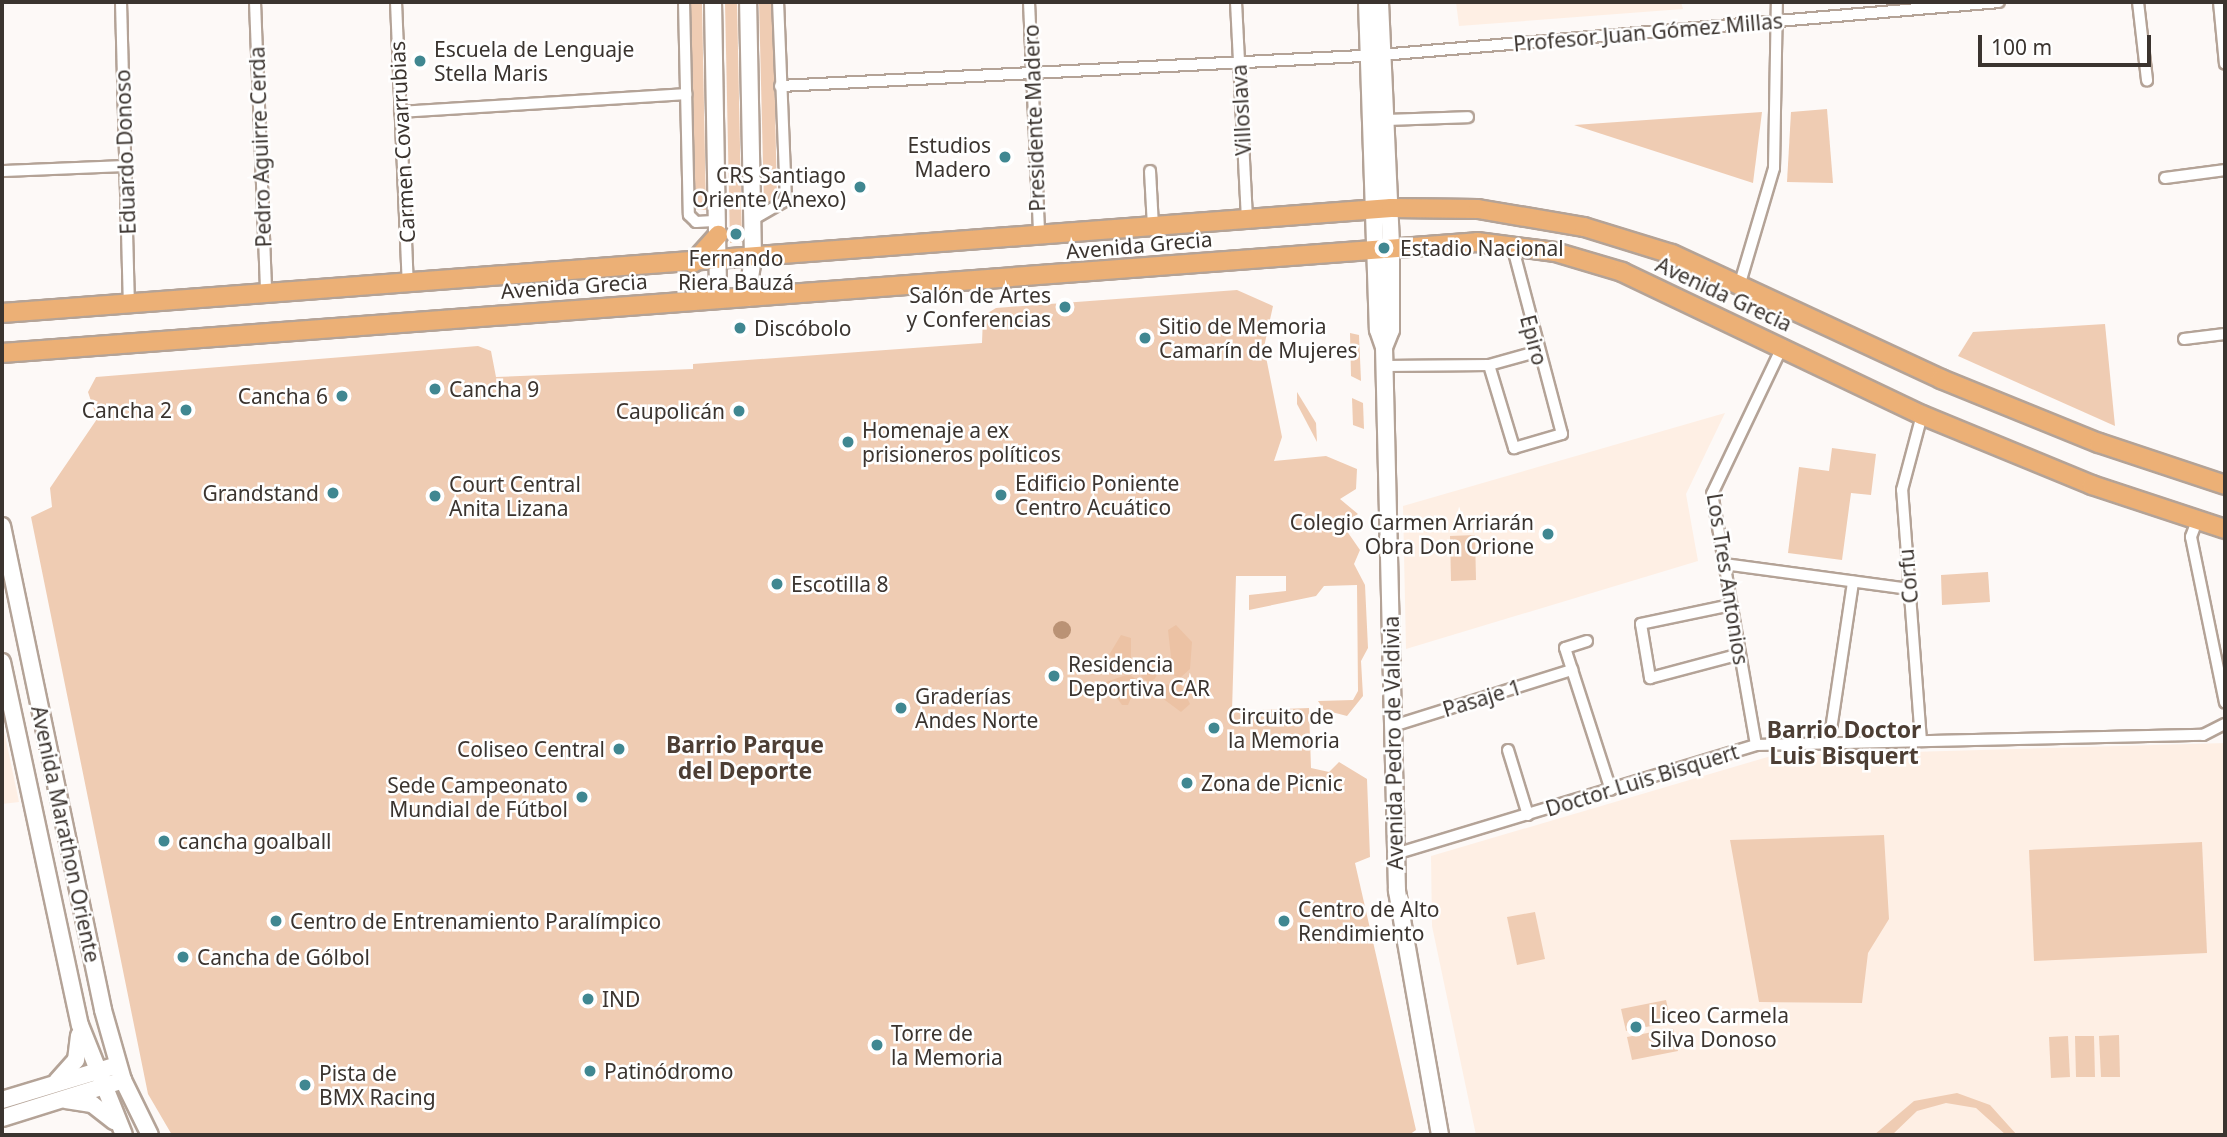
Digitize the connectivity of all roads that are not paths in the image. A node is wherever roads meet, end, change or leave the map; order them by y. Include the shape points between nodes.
1 (121, 2) edge
2 (255, 2) edge
3 (396, 2) edge
4 (684, 2) edge
5 (713, 2) edge
6 (748, 2) edge
7 (778, 2) edge
8 (1030, 2) edge
9 (1236, 2) edge
10 (1367, 2) edge
11 (1380, 2) edge
12 (1777, 2) edge
13 (1999, 2) edge
14 (2138, 2) edge
15 (2219, 2) edge
16 (1778, 22) junction
17 (1375, 55) junction
18 (1239, 62) junction
19 (2225, 64) edge
20 (1032, 73) junction
21 (2147, 79) dead end
22 (780, 86) junction
23 (686, 94) junction
24 (400, 112) junction
25 (1468, 117) dead end
26 (1384, 121) junction
27 (126, 166) junction
28 (2225, 170) edge
29 (2, 171) edge
30 (1150, 171) dead end
31 (2165, 177) dead end
32 (1382, 209) junction
33 (1247, 219) junction
34 (752, 220) junction
35 (1153, 226) junction
36 (718, 228) junction
37 (1039, 233) junction
38 (1512, 245) junction
39 (1383, 247) junction
40 (753, 258) junction
41 (718, 261) junction
42 (692, 263) junction
43 (408, 283) junction
44 (1740, 283) junction
45 (266, 293) junction
46 (747, 298) junction
47 (718, 300) junction
48 (130, 303) junction
49 (2, 313) edge
50 (2225, 334) edge
51 (2184, 339) dead end
52 (1783, 345) junction
53 (1536, 352) junction
54 (10, 353) edge
55 (1489, 365) junction
56 (1385, 366) junction
57 (2, 367) edge
58 (1922, 415) junction
59 (2225, 485) edge
60 (2197, 521) junction
61 (2, 526) edge
62 (2225, 528) edge
63 (1724, 564) junction
64 (1853, 582) junction
65 (1909, 589) junction
66 (1731, 605) junction
67 (1587, 641) dead end
68 (1740, 654) junction
69 (2, 662) edge
70 (1572, 670) junction
71 (2223, 673) edge
72 (2225, 703) edge
73 (2225, 724) edge
74 (1393, 726) junction
75 (1921, 741) junction
76 (1829, 743) junction
77 (1756, 745) junction
78 (1508, 750) dead end
79 (1611, 790) junction
80 (1528, 815) junction
81 (1395, 854) junction
82 (87, 938) junction
83 (62, 944) junction
84 (80, 1025) junction
85 (121, 1072) junction
86 (97, 1079) junction
87 (54, 1092) junction
88 (2, 1100) edge
89 (2, 1118) edge
90 (122, 1132) edge
91 (150, 1135) edge
92 (1440, 1135) edge

1 - 27 street, Eduardo Donoso
2 - 45 street, Pedro Aguirre Cerda
3 - 24 street, Carmen Covarrubias
4 - 23 street
5 - 36 main road
6 - 34 main road
7 - 22 street
8 - 20 street, Presidente Madero
9 - 18 street, Villoslava
10 - 17 main road, Avenida Pedro de Valdivia
11 - 17 main road, Avenida Pedro de Valdivia
12 - 16 street
13 - 16 street, Profesor Juan Gómez Millas
14 - 21 street
15 - 19 street
16 - 17 street, Profesor Juan Gómez Millas
16 - 44 street via 1774,168
17 - 18 street, Profesor Juan Gómez Millas
17 - 26 main road, Avenida Pedro de Valdivia
17 - 32 main road, Avenida Pedro de Valdivia
18 - 20 street, Profesor Juan Gómez Millas
18 - 33 street, Villoslava
20 - 22 street, Profesor Juan Gómez Millas
20 - 37 street, Presidente Madero
22 - 34 street via 786,200
23 - 24 street
23 - 36 street via 688,215
24 - 43 street, Carmen Covarrubias
25 - 26 street
26 - 32 main road, Avenida Pedro de Valdivia
27 - 29 street
27 - 48 street, Eduardo Donoso
28 - 31 street
30 - 35 street
32 - 33 main road, Avenida Grecia
32 - 39 main road, Avenida Pedro de Valdivia
32 - 44 main road, Avenida Grecia via 1478,209 1549,219 1646,245
33 - 35 main road, Avenida Grecia
34 - 40 main road
35 - 37 main road, Avenida Grecia
36 - 41 main road
36 - 42 main road
37 - 40 main road, Avenida Grecia
38 - 39 main road, Avenida Grecia
38 - 52 main road, Avenida Grecia via 1622,272
38 - 53 street, Epiro
39 - 46 main road, Avenida Grecia
39 - 56 main road, Avenida Pedro de Valdivia via 1391,330 1384,347
40 - 41 main road, Avenida Grecia
40 - 46 main road
41 - 42 main road, Avenida Grecia
41 - 47 main road
42 - 43 main road, Avenida Grecia
43 - 45 main road, Avenida Grecia
44 - 59 main road, Avenida Grecia via 1941,379 2099,443
45 - 48 main road, Avenida Grecia
46 - 47 main road, Avenida Grecia
47 - 54 main road, Avenida Grecia
48 - 49 main road, Avenida Grecia
50 - 51 street
52 - 58 main road, Avenida Grecia
52 - 63 street, Los Tres Antonios via 1714,478
53 - 55 street
53 - 55 street, Epiro via 1562,434 1514,448
54 - 57 main road
55 - 56 street
56 - 74 main road, Avenida Pedro de Valdivia
58 - 60 main road, Avenida Grecia
58 - 65 street, Corfu via 1902,490
60 - 62 main road, Avenida Grecia
60 - 71 street via 2191,537
61 - 82 main road, Avenida Marathon Oriente
63 - 64 street
63 - 66 street, Los Tres Antonios
64 - 65 street
64 - 76 street
65 - 75 street, Corfu
66 - 68 street, Los Tres Antonios
66 - 68 street via 1641,624 1650,678
67 - 70 street via 1565,648
68 - 77 street, Los Tres Antonios
69 - 83 main road, Avenida Marathon Oriente
70 - 74 street, Pasaje 1
70 - 79 street
71 - 72 street
73 - 75 street, Doctor Luis Bisquert via 2203,735
74 - 81 main road, Avenida Pedro de Valdivia
75 - 76 street, Doctor Luis Bisquert
76 - 77 street, Doctor Luis Bisquert
77 - 79 street, Doctor Luis Bisquert
78 - 80 street
79 - 80 street, Doctor Luis Bisquert
80 - 81 street, Doctor Luis Bisquert
81 - 92 main road, Avenida Pedro de Valdivia via 1401,937
82 - 83 main road
82 - 85 main road, Avenida Marathon Oriente
83 - 84 main road, Avenida Marathon Oriente
84 - 86 main road, Avenida Marathon Oriente
84 - 87 main road via 76,1060
85 - 86 main road
85 - 91 main road, Avenida Marathon Oriente
86 - 87 main road
86 - 90 main road, Avenida Marathon Oriente
87 - 88 main road
87 - 89 main road
87 - 90 main road via 92,1104

